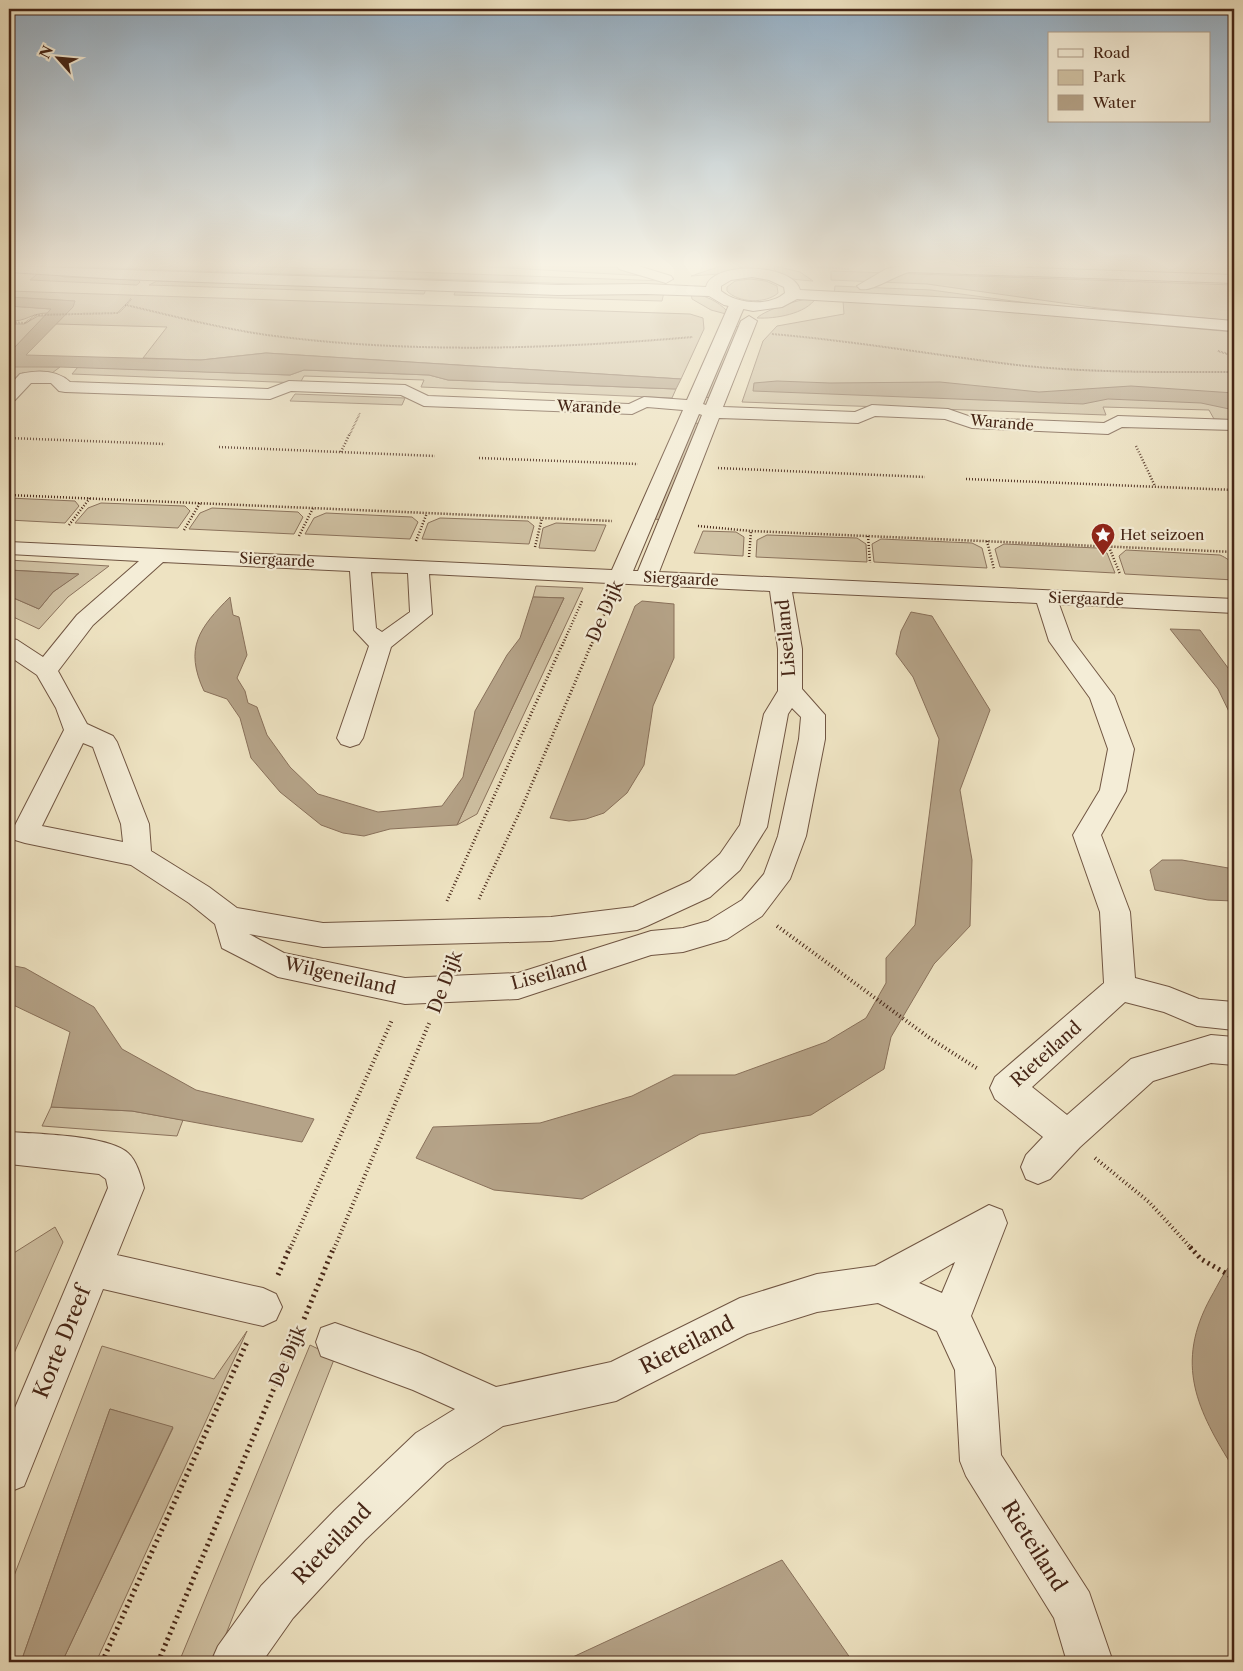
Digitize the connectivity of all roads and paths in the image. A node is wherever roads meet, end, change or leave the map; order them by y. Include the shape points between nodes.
1 (378, 344) edge
2 (607, 344) edge
3 (720, 344) edge
4 (741, 344) edge
5 (873, 344) edge
6 (1234, 372) edge
7 (9, 396) edge
8 (692, 408) junction
9 (360, 412) dead end
10 (713, 412) junction
11 (1234, 425) edge
12 (1108, 429) junction
13 (9, 438) edge
14 (165, 444) dead end
15 (219, 447) dead end
16 (340, 452) junction
17 (435, 456) dead end
18 (479, 458) dead end
19 (669, 466) junction
20 (692, 467) junction
21 (925, 478) dead end
22 (966, 479) dead end
23 (1155, 486) junction
24 (1234, 490) edge
25 (9, 495) edge
26 (314, 508) junction
27 (610, 521) dead end
28 (668, 524) junction
29 (9, 548) edge
30 (1234, 552) edge
31 (159, 554) junction
32 (292, 560) junction
33 (360, 564) junction
34 (418, 566) junction
35 (594, 574) junction
36 (620, 576) junction
37 (646, 577) junction
38 (780, 584) junction
39 (1046, 598) junction
40 (1234, 606) edge
41 (381, 644) junction
42 (9, 645) edge
43 (46, 670) junction
44 (790, 691) junction
45 (77, 730) junction
46 (350, 738) dead end
47 (753, 826) junction
48 (792, 836) junction
49 (138, 856) junction
50 (752, 908) junction
51 (229, 918) junction
52 (433, 931) junction
53 (464, 931) junction
54 (644, 931) junction
55 (1120, 988) junction
56 (444, 990) junction
57 (405, 991) junction
58 (1197, 1012) junction
59 (1234, 1016) edge
60 (1222, 1050) edge
61 (1007, 1088) junction
62 (1068, 1136) junction
63 (9, 1148) edge
64 (1038, 1167) dead end
65 (92, 1268) junction
66 (1234, 1278) edge
67 (879, 1284) junction
68 (263, 1308) junction
69 (951, 1317) junction
70 (302, 1323) dead end
71 (298, 1330) dead end
72 (335, 1342) dead end
73 (495, 1407) junction
74 (9, 1471) edge
75 (102, 1662) edge
76 (158, 1662) edge
77 (234, 1662) edge
78 (1090, 1662) edge

1 - 2 path via 500,348
3 - 8 street, De Dijk
4 - 10 street, De Dijk
5 - 6 path via 1019,365 1149,372
7 - 8 street, Warande via 26,378 56,378 65,386 270,394 288,386 405,390 424,401 632,409 644,402
8 - 10 street, Warande
8 - 19 street, De Dijk
9 - 16 path
10 - 12 street, Warande via 858,418 872,410 948,414 972,423
10 - 20 street, De Dijk
11 - 12 street, Warande via 1118,421
12 - 23 path via 1132,437
13 - 14 path
15 - 16 path
16 - 17 path
18 - 19 path
19 - 36 street, De Dijk
20 - 21 path
20 - 28 street, De Dijk
22 - 23 path
23 - 24 path
25 - 26 path
26 - 27 path
26 - 32 path via 295,543
28 - 30 path via 751,531
28 - 37 street, De Dijk
29 - 31 street, Siergaarde
31 - 32 street, Siergaarde
31 - 43 street via 85,620
32 - 33 street, Siergaarde
33 - 34 street, Siergaarde
33 - 41 street via 365,630
34 - 35 street, Siergaarde
34 - 41 street via 422,614
35 - 36 street, Siergaarde
35 - 52 path
36 - 37 street, Siergaarde
36 - 53 path, De Dijk via 522,807
37 - 38 street, Siergaarde
38 - 39 street, Siergaarde
38 - 44 street, Liseiland via 790,649
39 - 40 street, Siergaarde
39 - 55 street via 1061,641 1102,696 1121,749 1112,791 1086,835 1115,912
41 - 46 street
42 - 43 street
43 - 45 street
44 - 47 street, Liseiland via 776,714
44 - 48 street, Liseiland via 813,716 812,739
45 - 49 street via 104,742 135,824
45 - 49 street, Wilgeneiland via 26,833
47 - 48 street
47 - 54 street, Liseiland via 730,862
48 - 50 street, Liseiland via 776,880
49 - 51 street, Wilgeneiland
50 - 54 street, Liseiland via 716,930 683,940
50 - 61 path via 931,1039
51 - 52 street, Wilgeneiland via 323,935
51 - 57 street, Wilgeneiland via 233,939 278,964
52 - 53 street, Wilgeneiland
53 - 54 street, Liseiland
54 - 56 street, Liseiland via 518,986
55 - 58 street via 1169,1000
55 - 61 street, Rieteiland
56 - 57 street, Wilgeneiland
56 - 70 path, De Dijk
57 - 68 path
58 - 59 street
58 - 60 street
60 - 62 street via 1143,1069
61 - 62 street, Rieteiland
62 - 64 street
62 - 66 path via 1149,1202 1201,1259
63 - 65 street, Korte Dreef via 99,1157 114,1161 122,1172 126,1188
65 - 68 street, Korte Dreef
65 - 74 street, Korte Dreef
67 - 69 street
67 - 69 street, Rieteiland via 989,1223
67 - 73 street, Rieteiland via 818,1293 740,1317 616,1381
68 - 75 path
69 - 78 street, Rieteiland via 975,1368 981,1461 1073,1608
71 - 76 path, De Dijk
72 - 73 street via 420,1373
73 - 77 street, Rieteiland via 431,1448 350,1525 276,1602

